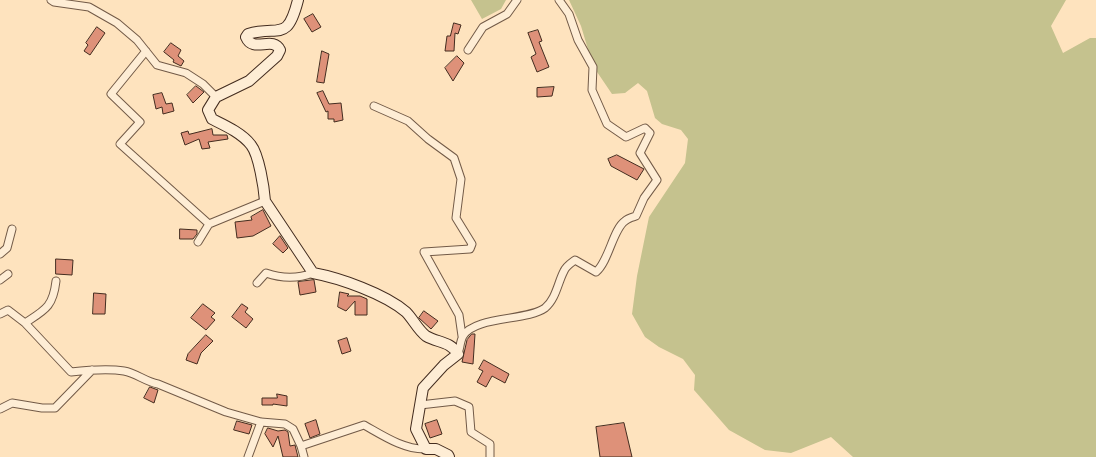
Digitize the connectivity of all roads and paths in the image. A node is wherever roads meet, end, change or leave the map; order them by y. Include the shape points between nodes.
1 (51, 0) edge
2 (298, 0) edge
3 (517, 0) edge
4 (560, 0) edge
5 (468, 50) dead end
6 (146, 51) junction
7 (216, 97) junction
8 (374, 106) dead end
9 (265, 201) junction
10 (209, 224) junction
11 (12, 230) dead end
12 (198, 242) dead end
13 (0, 254) edge
14 (313, 273) junction
15 (8, 274) dead end
16 (0, 280) edge
17 (56, 281) dead end
18 (257, 283) dead end
19 (0, 314) edge
20 (25, 324) junction
21 (462, 336) junction
22 (458, 354) junction
23 (92, 370) junction
24 (420, 405) junction
25 (0, 409) edge
26 (261, 422) junction
27 (301, 446) junction
28 (426, 449) junction
29 (248, 457) edge
30 (304, 457) edge
31 (449, 457) edge
32 (490, 457) edge

1 - 6 street via 89,7 117,23
2 - 7 street via 289,26 278,31 253,32 246,37 255,45 273,43 280,50 277,56 250,81
3 - 5 street via 507,14 483,27
4 - 21 street via 593,67 592,90 607,124 626,137 645,128 650,133 640,153 657,180 636,216 624,221 602,267 596,272 575,260 565,269 546,307 469,328
6 - 7 street via 158,65 186,73 204,84
6 - 10 street via 111,94 140,122 120,144
7 - 9 street via 209,107 209,114 251,145
8 - 21 street via 408,120 428,140 454,158 461,179 456,218 472,244 470,249 424,252 459,315
9 - 10 street
9 - 14 street
10 - 12 street
11 - 13 street via 7,248
14 - 18 street via 300,278 266,273
14 - 22 street via 389,300 407,313 425,335 454,347
15 - 16 street
17 - 20 street via 48,308
19 - 20 street via 8,310
20 - 23 street via 71,372
21 - 22 street
22 - 24 street via 424,388
23 - 25 street via 55,408 12,403
23 - 26 street via 126,371 226,412
24 - 28 street via 416,428
24 - 32 street via 455,401 469,407 471,432 490,444
26 - 27 street via 286,424
26 - 29 street
27 - 28 street via 364,425 394,441 419,450
27 - 30 street
28 - 31 street via 436,449

